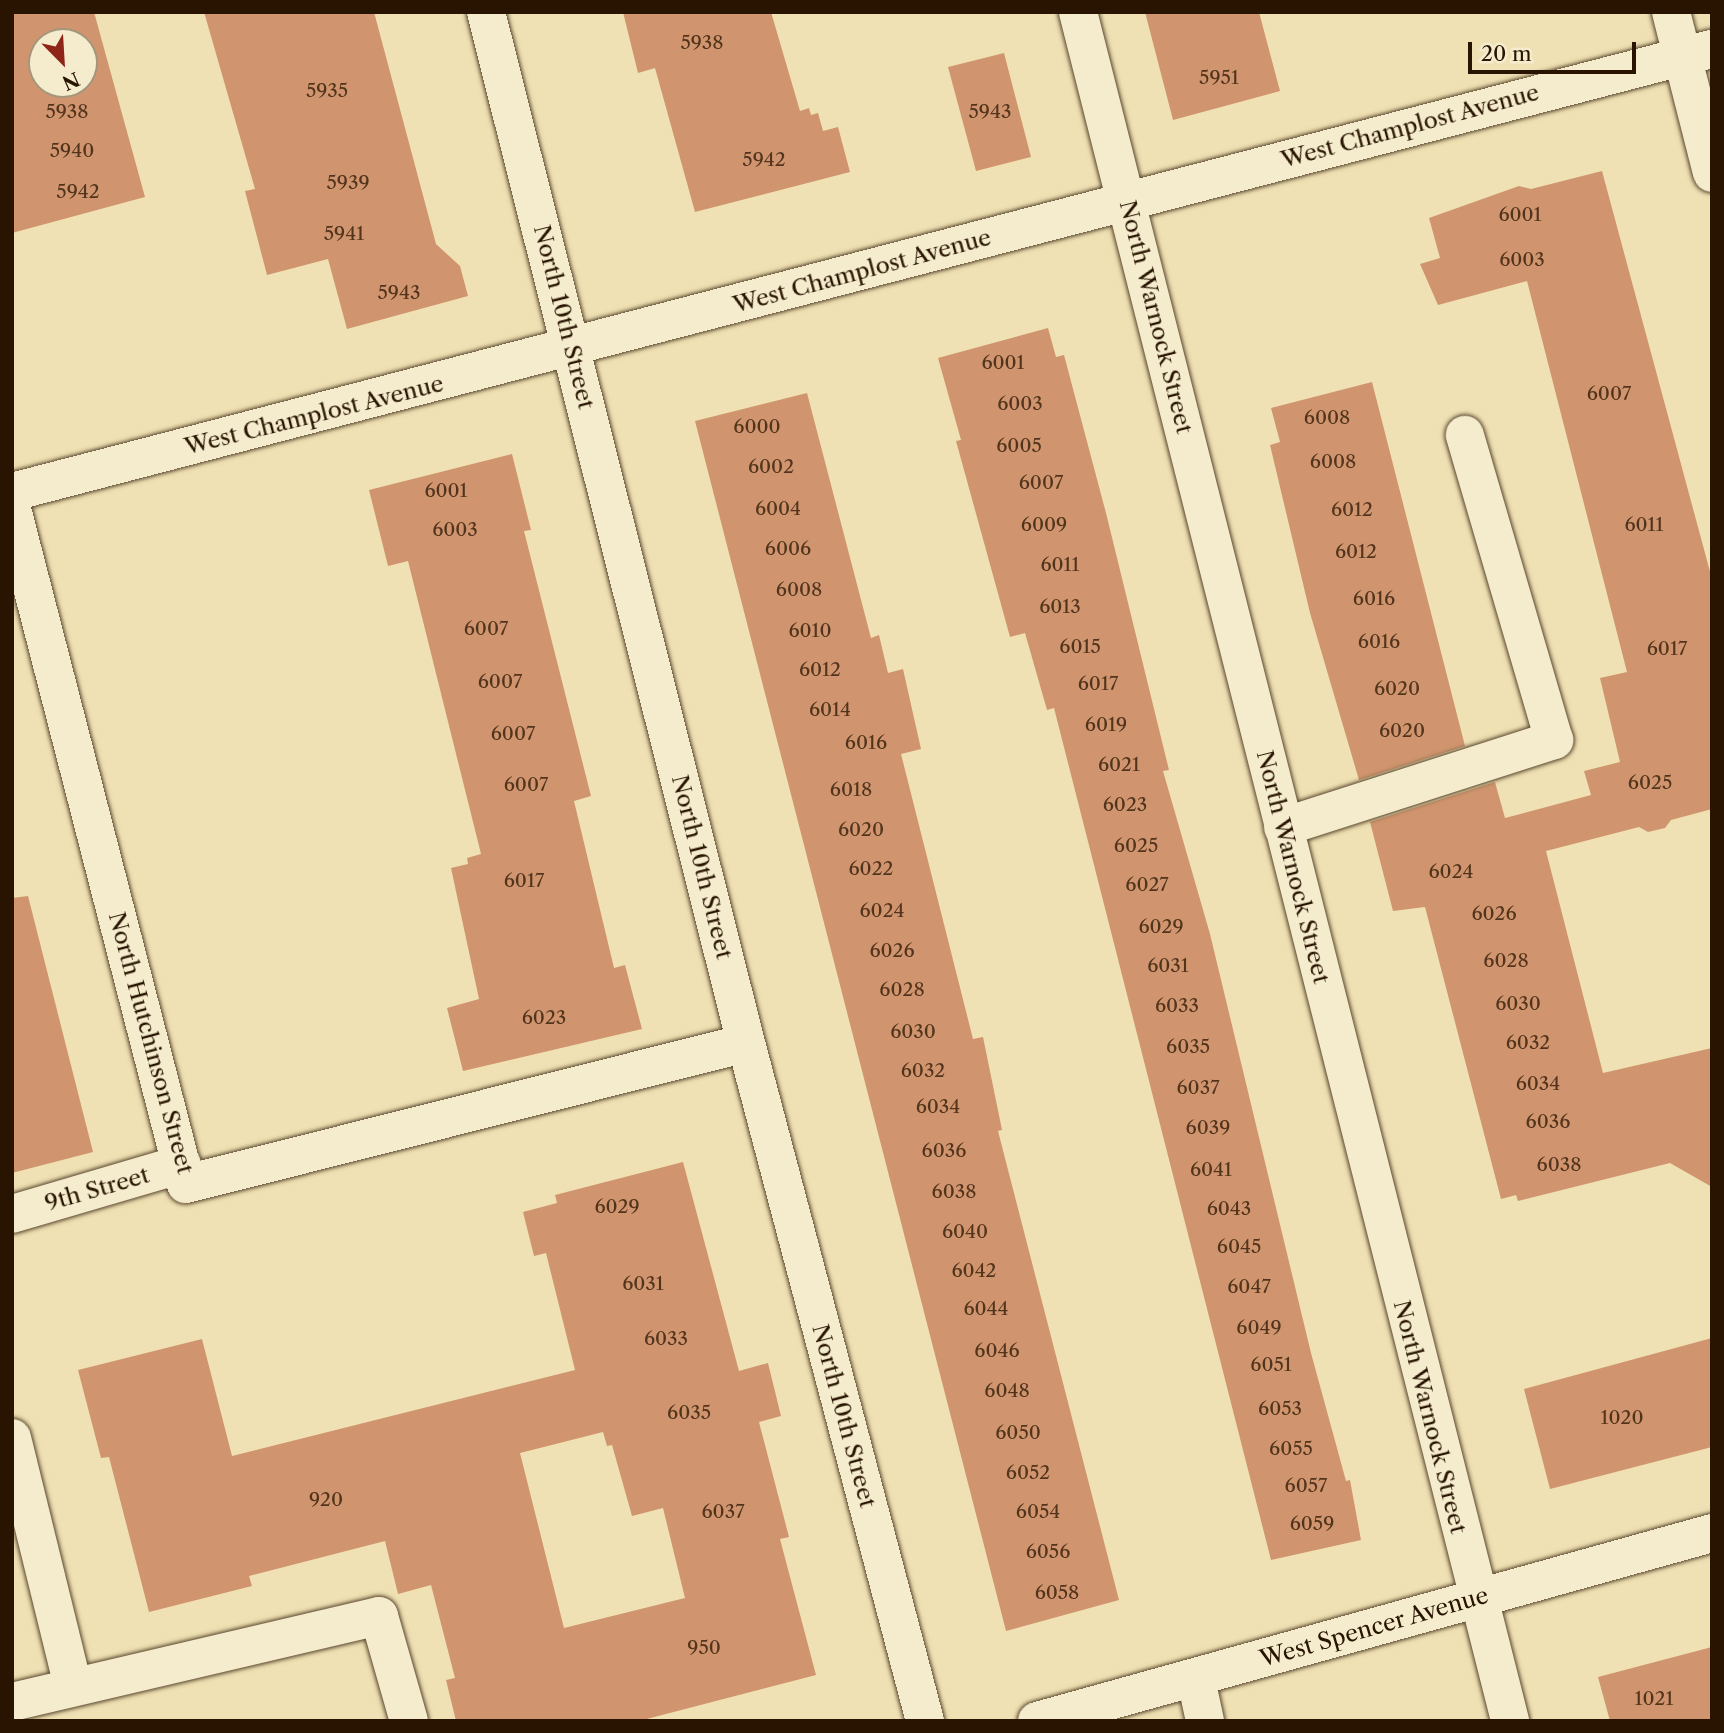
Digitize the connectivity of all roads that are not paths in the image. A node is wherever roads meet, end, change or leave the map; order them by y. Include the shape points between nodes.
1 (486, 12) edge
2 (1078, 12) edge
3 (1671, 12) edge
4 (1697, 52) edge
5 (1712, 173) edge
6 (1127, 200) junction
7 (572, 348) junction
8 (1465, 435) dead end
9 (12, 492) edge
10 (12, 509) edge
11 (1283, 827) junction
12 (746, 1043) junction
13 (181, 1164) junction
14 (12, 1214) edge
15 (12, 1438) edge
16 (1712, 1534) edge
17 (1476, 1598) junction
18 (1196, 1679) junction
19 (73, 1687) junction
20 (12, 1702) edge
21 (409, 1721) edge
22 (925, 1721) edge
23 (1037, 1721) edge
24 (1205, 1721) edge
25 (1510, 1721) edge

1 - 7 street, North 10th Street
2 - 6 street, North Warnock Street
3 - 4 street
4 - 5 street
4 - 6 street, West Champlost Avenue
6 - 7 street, West Champlost Avenue
6 - 11 street, North Warnock Street
7 - 9 street, West Champlost Avenue
7 - 12 street, North 10th Street
8 - 11 street via 1554,740
10 - 13 street, North Hutchinson Street
11 - 17 street, North Warnock Street
12 - 13 street, North Hutchinson Street via 186,1184
12 - 22 street, North 10th Street
13 - 14 street, 9th Street
15 - 19 street
16 - 17 street, West Spencer Avenue
17 - 18 street, West Spencer Avenue
17 - 25 street, North Warnock Street
18 - 23 street, West Spencer Avenue
18 - 24 street
19 - 20 street
19 - 21 street via 379,1616

